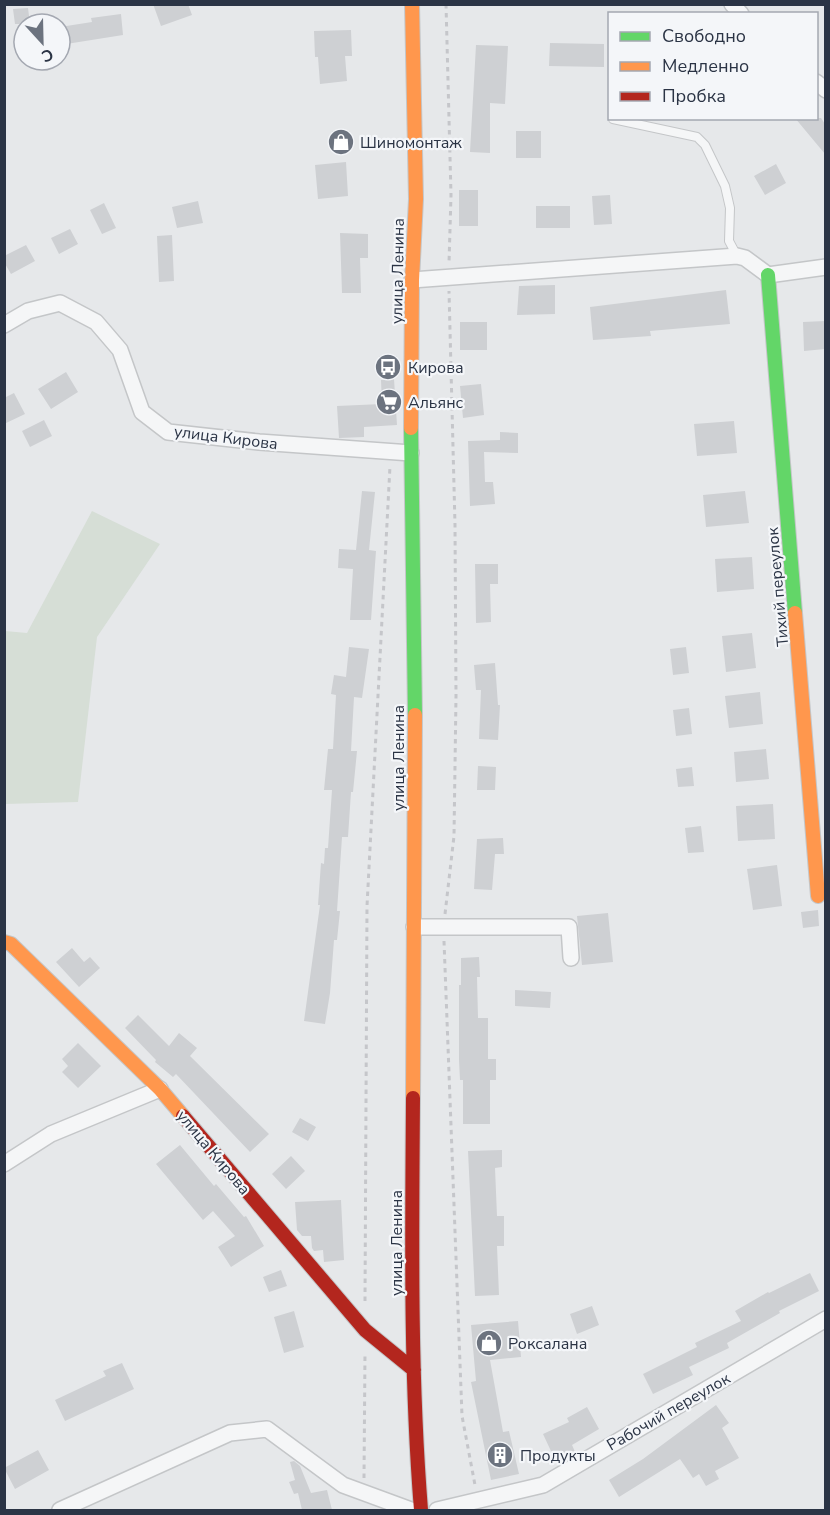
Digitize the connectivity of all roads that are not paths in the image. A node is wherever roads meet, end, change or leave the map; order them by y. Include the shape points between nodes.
1 (412, 4) edge
2 (619, 120) edge
3 (737, 256) junction
4 (825, 267) edge
5 (768, 275) junction
6 (412, 280) junction
7 (4, 325) edge
8 (411, 453) junction
9 (818, 896) dead end
10 (414, 927) junction
11 (4, 942) edge
12 (571, 958) dead end
13 (160, 1089) junction
14 (4, 1164) edge
15 (825, 1319) edge
16 (414, 1370) junction
17 (60, 1510) edge
18 (411, 1510) edge
19 (421, 1510) edge
20 (437, 1510) edge

1 - 6 main road, улица Ленина via 416,200
2 - 3 lane via 697,137 705,145 725,186 730,207 729,241
3 - 5 street
3 - 6 street
4 - 5 street
5 - 9 main road, Тихий переулок
6 - 8 main road, улица Ленина
7 - 8 street, улица Кирова via 28,311 60,303 96,322 120,350 142,411 168,432
8 - 10 main road, улица Ленина
10 - 12 street via 568,927
10 - 16 main road, улица Ленина
11 - 13 main road, улица Кирова via 11,944
13 - 14 street via 51,1134
13 - 16 main road, улица Кирова via 365,1330
15 - 20 street, Рабочий переулок via 543,1485
16 - 19 main road, улица Ленина
17 - 18 street via 230,1433 267,1429 343,1485

